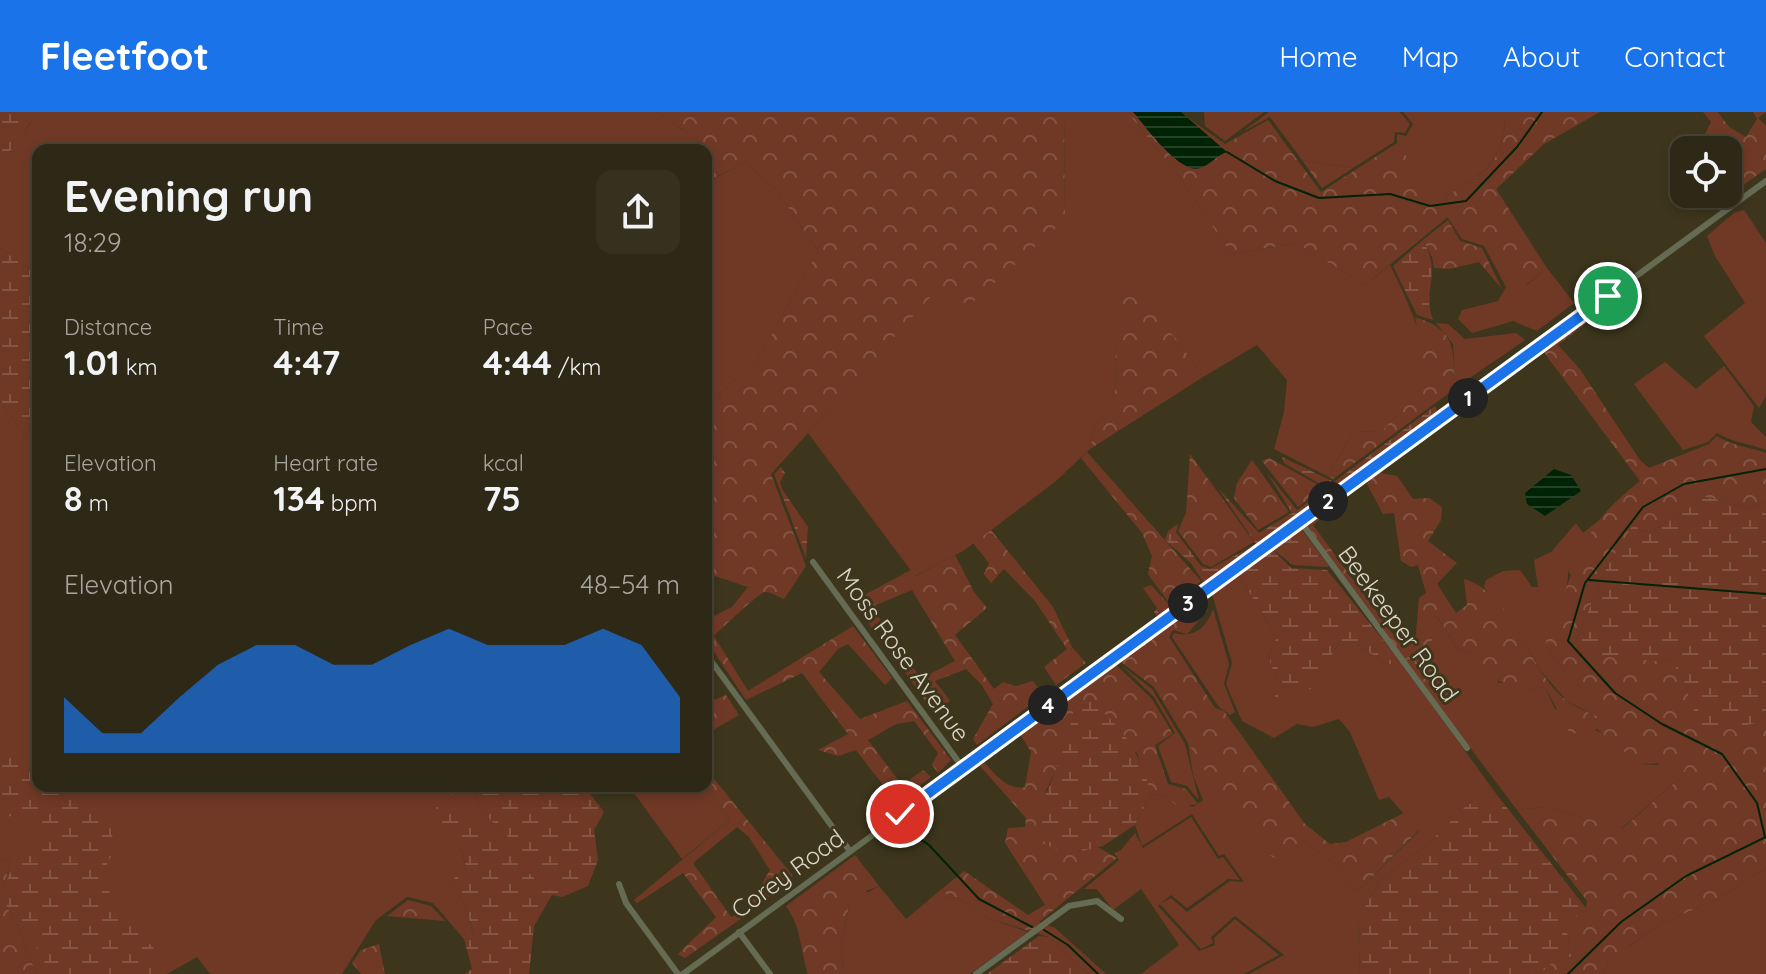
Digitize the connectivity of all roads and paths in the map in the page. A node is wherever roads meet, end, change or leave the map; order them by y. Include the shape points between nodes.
1 (1766, 181) edge
2 (1300, 521) junction
3 (813, 562) dead end
4 (712, 662) edge
5 (1467, 748) dead end
6 (963, 768) junction
7 (850, 851) junction
8 (619, 884) dead end
9 (1121, 919) dead end
10 (739, 932) junction
11 (680, 974) edge
12 (770, 974) edge
13 (976, 974) edge

1 - 2 street, Corey Road
2 - 5 street, Beekeeper Road
2 - 6 street, Corey Road
3 - 6 street, Moss Rose Avenue
4 - 7 street
6 - 7 street, Corey Road
7 - 10 street, Corey Road
8 - 11 street via 626,903
9 - 13 street via 1097,901 1069,906
10 - 11 street, Corey Road
10 - 12 street

